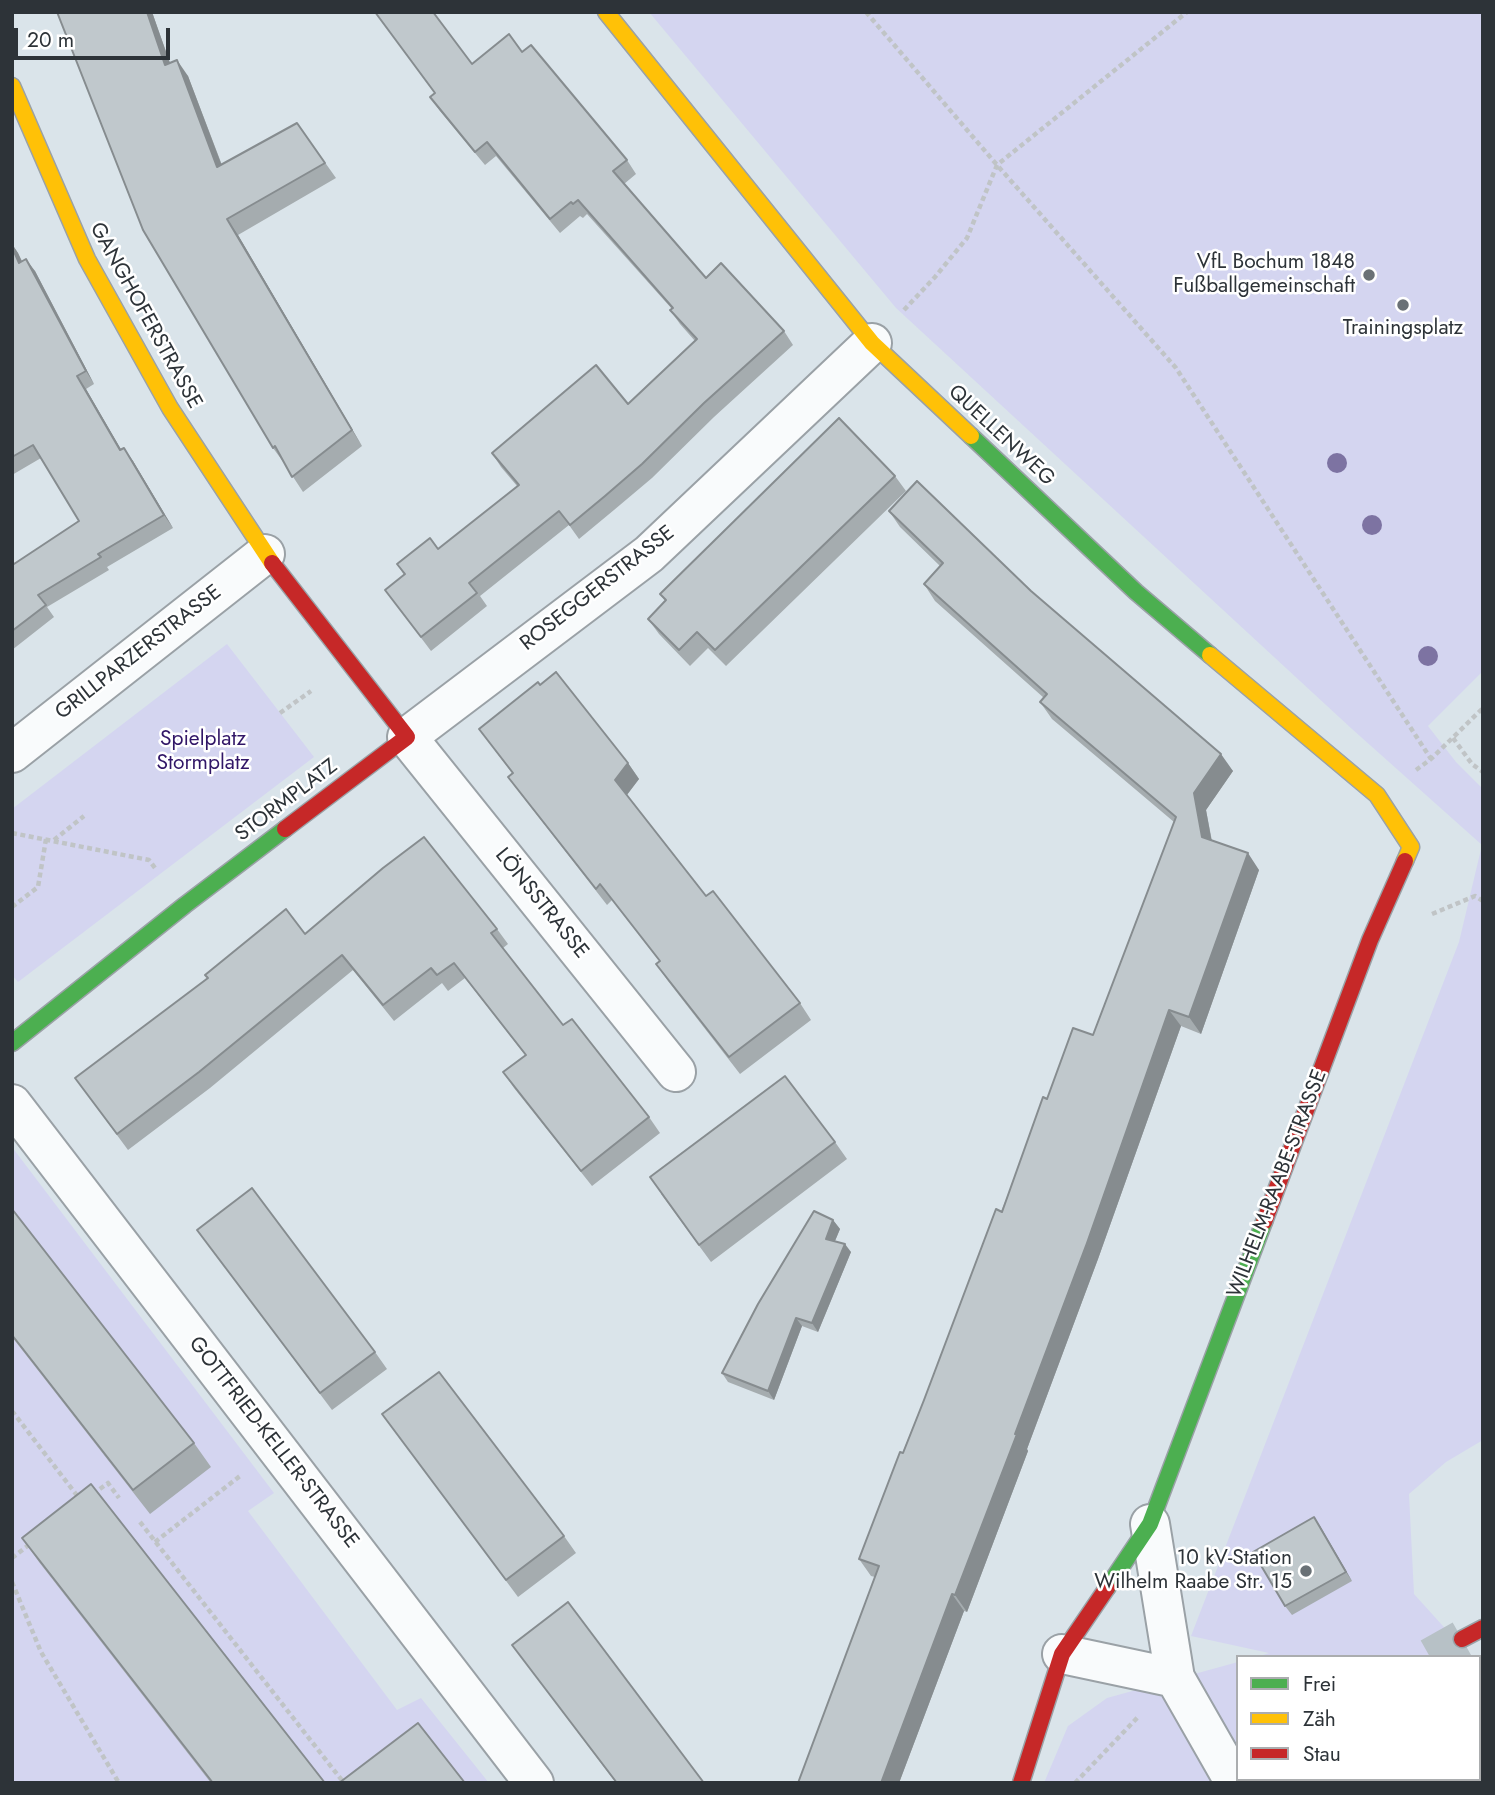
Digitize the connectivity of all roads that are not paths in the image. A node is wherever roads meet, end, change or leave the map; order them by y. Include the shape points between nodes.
1 (606, 12) edge
2 (12, 86) edge
3 (872, 344) junction
4 (265, 554) junction
5 (407, 737) junction
6 (12, 753) edge
7 (1411, 847) joint
8 (12, 1043) edge
9 (676, 1072) dead end
10 (12, 1104) edge
11 (1150, 1524) junction
12 (1483, 1628) edge
13 (1462, 1639) tunnel mouth
14 (1062, 1654) junction
15 (1175, 1678) junction
16 (534, 1783) edge
17 (1021, 1783) edge
18 (1235, 1783) edge

1 - 3 main road, QUELLENWEG
2 - 4 main road, GANGHOFERSTRASSE via 87,259 170,408
3 - 5 street, ROSEGGERSTRASSE via 649,554
3 - 7 main road, QUELLENWEG via 1136,592 1377,795
4 - 5 main road
4 - 6 street, GRILLPARZERSTRASSE
5 - 8 main road, STORMPLATZ
5 - 9 street, LÖNSSTRASSE
7 - 11 main road, WILHELM-RAABE-STRASSE via 1370,940
10 - 16 street, GOTTFRIED-KELLER-STRASSE
11 - 14 main road, WILHELM-RAABE-STRASSE
11 - 15 street, WILHELM-RAABE-STRASSE
12 - 13 main road
14 - 15 street
14 - 17 main road, WILHELM-RAABE-STRASSE
15 - 18 street, WILHELM-RAABE-STRASSE

